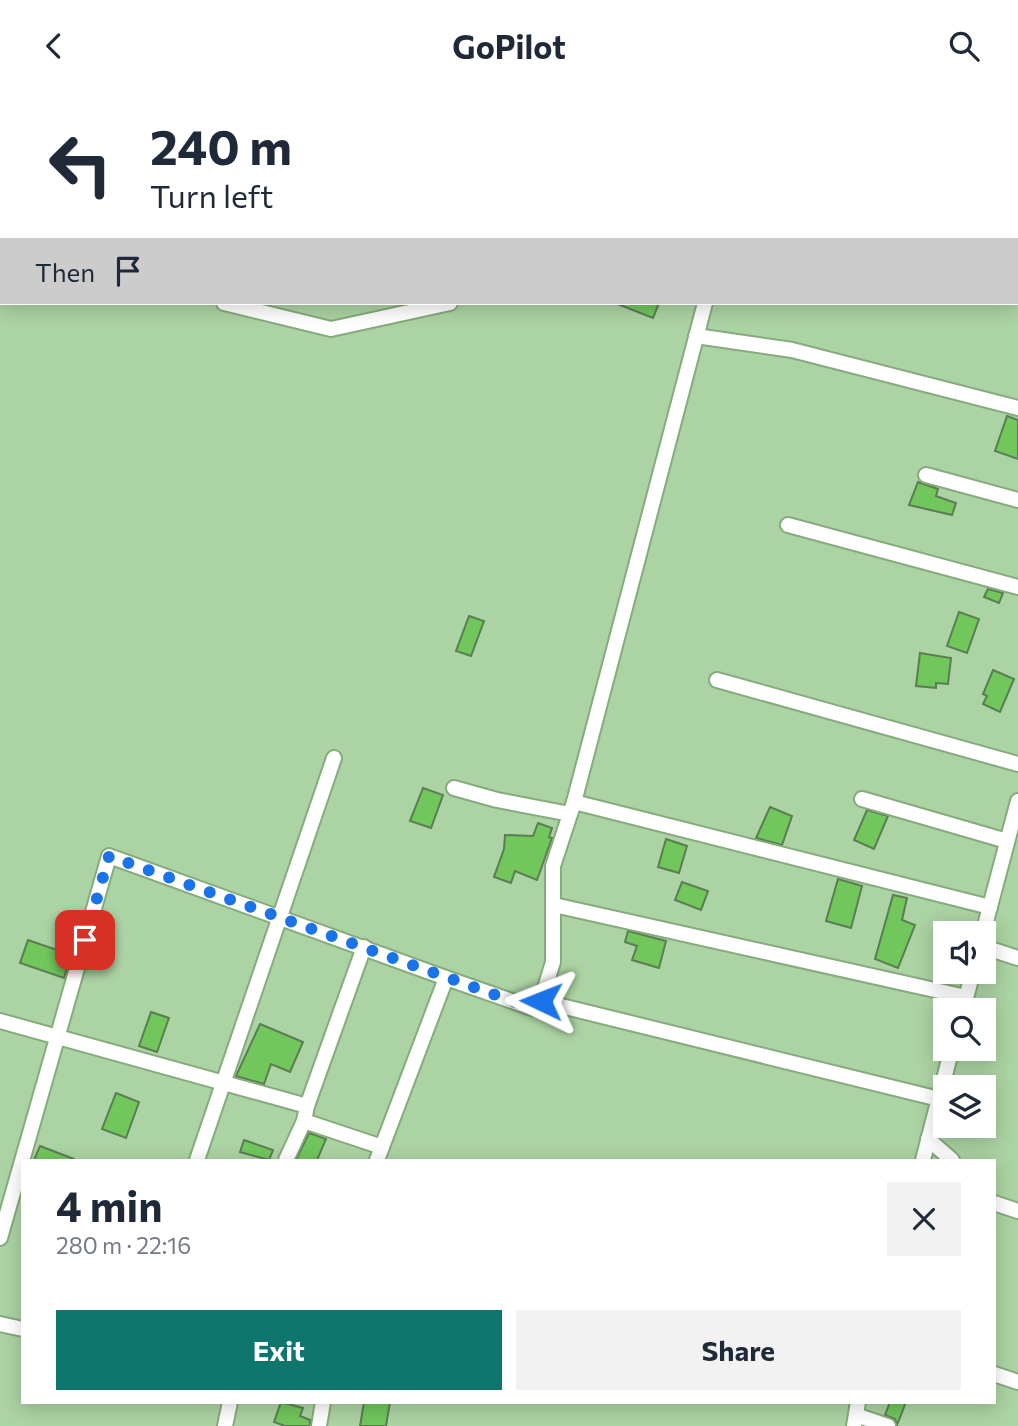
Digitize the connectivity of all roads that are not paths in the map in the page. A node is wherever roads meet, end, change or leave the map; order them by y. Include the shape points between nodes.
1 (232, 305) edge
2 (441, 305) edge
3 (704, 305) edge
4 (696, 336) junction
5 (1018, 408) edge
6 (926, 475) dead end
7 (1018, 500) edge
8 (788, 525) dead end
9 (1018, 587) edge
10 (717, 680) dead end
11 (334, 758) dead end
12 (1018, 764) edge
13 (454, 788) dead end
14 (862, 799) dead end
15 (1018, 801) edge
16 (572, 808) junction
17 (1007, 841) junction
18 (554, 905) junction
19 (990, 907) junction
20 (280, 918) junction
21 (986, 921) edge
22 (364, 947) junction
23 (996, 951) edge
24 (1018, 958) edge
25 (446, 978) junction
26 (943, 998) edge
27 (541, 1001) junction
28 (0, 1021) edge
29 (55, 1039) junction
30 (224, 1084) junction
31 (933, 1098) edge
32 (306, 1113) junction
33 (933, 1121) edge
34 (928, 1139) junction
35 (380, 1154) edge
36 (26, 1159) edge
37 (197, 1159) edge
38 (286, 1159) edge
39 (923, 1159) edge
40 (951, 1159) edge
41 (21, 1181) edge
42 (997, 1202) edge
43 (15, 1206) edge
44 (1018, 1211) edge
45 (0, 1238) edge
46 (0, 1324) edge
47 (21, 1329) edge
48 (996, 1375) edge
49 (1018, 1383) edge
50 (230, 1404) edge
51 (323, 1404) edge
52 (856, 1414) edge
53 (225, 1426) edge
54 (319, 1426) edge
55 (888, 1426) edge

1 - 2 street via 331,329
3 - 4 street
4 - 5 street via 792,350
4 - 16 street
6 - 7 street
8 - 9 street
10 - 12 street
11 - 20 street
13 - 16 street via 497,800
14 - 17 street
15 - 17 street
16 - 18 street via 553,866
16 - 19 street
17 - 19 street
18 - 26 street
18 - 27 street via 553,962
19 - 21 street
20 - 22 street
20 - 29 street via 109,856
20 - 30 street
22 - 25 street
22 - 32 street
23 - 24 street
25 - 27 street via 532,1008
25 - 35 street
27 - 31 street
28 - 29 street
29 - 30 street
29 - 36 street
30 - 32 street
30 - 37 street
32 - 35 street
32 - 38 street
33 - 34 street
34 - 39 street
34 - 40 street
41 - 43 street
42 - 44 street
43 - 45 street
46 - 47 street
48 - 49 street
50 - 53 street
51 - 54 street
52 - 55 street

